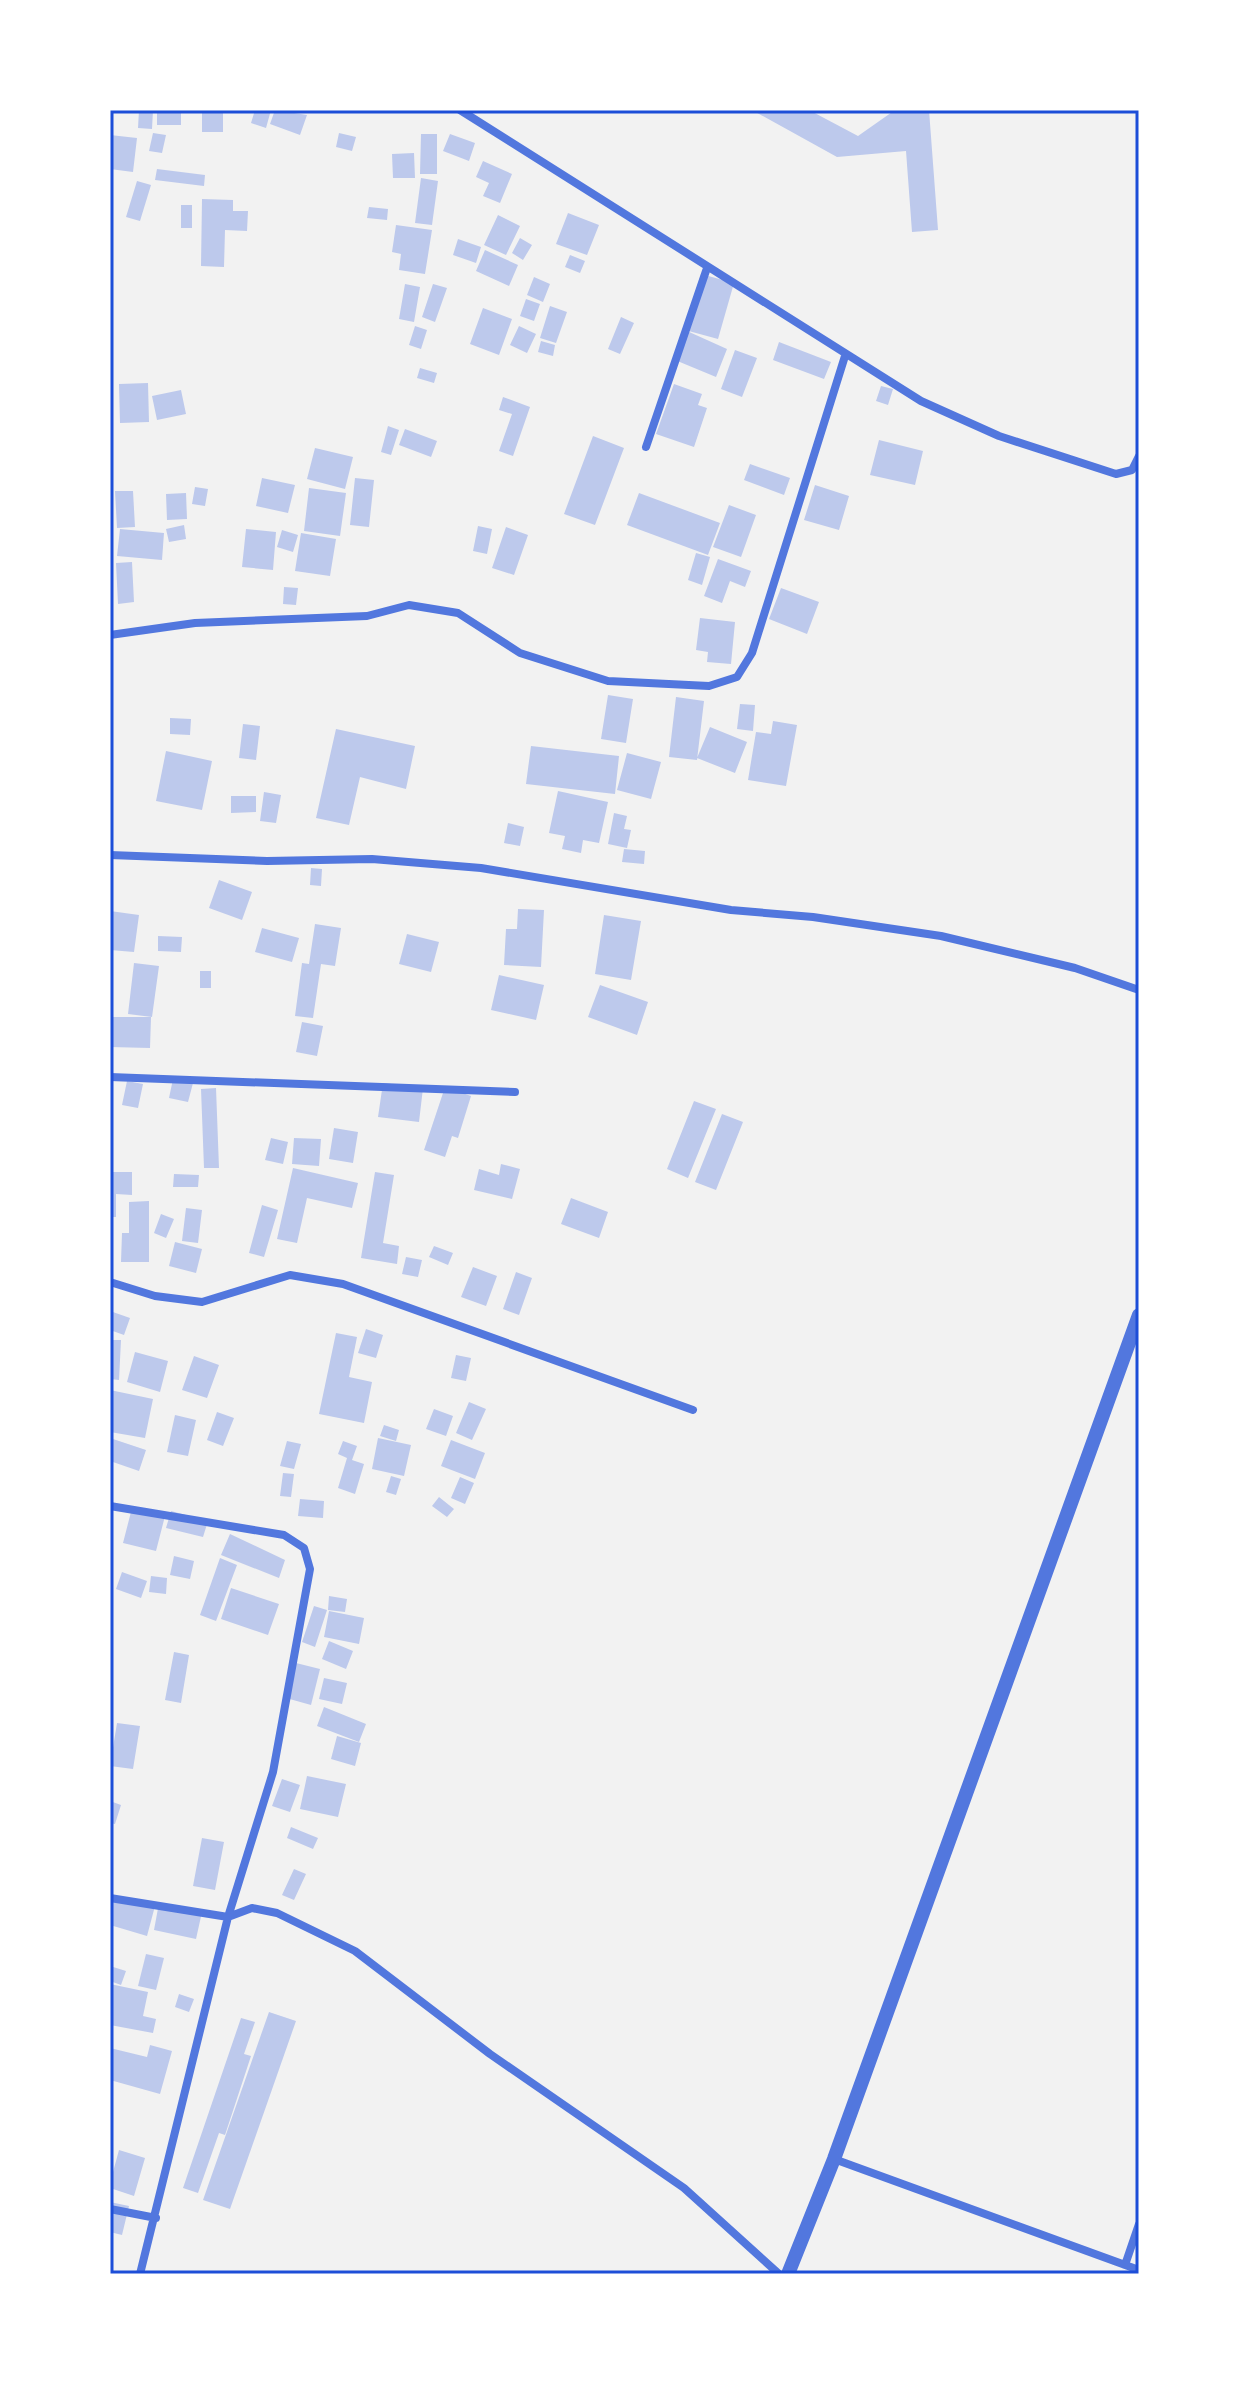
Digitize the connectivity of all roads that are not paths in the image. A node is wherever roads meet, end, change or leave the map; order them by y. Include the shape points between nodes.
1 (460, 110) edge
2 (707, 268) junction
3 (845, 356) junction
4 (646, 447) dead end
5 (1139, 456) edge
6 (110, 635) edge
7 (110, 855) edge
8 (1139, 990) edge
9 (110, 1077) edge
10 (515, 1092) dead end
11 (110, 1282) edge
12 (1139, 1315) edge
13 (693, 1410) dead end
14 (110, 1506) edge
15 (110, 1898) edge
16 (228, 1917) junction
17 (834, 2159) junction
18 (110, 2209) edge
19 (156, 2218) junction
20 (1139, 2224) edge
21 (1125, 2265) junction
22 (1139, 2270) edge
23 (140, 2274) edge
24 (779, 2274) edge
25 (788, 2274) edge

1 - 2 street
2 - 3 street
2 - 4 street
3 - 5 street via 921,401 999,436 1116,474 1132,470
3 - 6 street via 752,653 737,677 709,686 608,681 520,653 458,613 409,605 367,616 195,623
7 - 8 street via 372,859 481,868 731,910 941,936 1075,968
9 - 10 street
11 - 13 street via 155,1296 202,1302 290,1275 343,1284
12 - 17 street
14 - 16 street via 284,1535 304,1548 310,1569 273,1772
15 - 16 street
16 - 19 street
16 - 24 street via 252,1908 277,1913 355,1951 490,2054 684,2188
17 - 21 street
17 - 25 street
18 - 19 street
19 - 23 street
20 - 21 street
21 - 22 street

